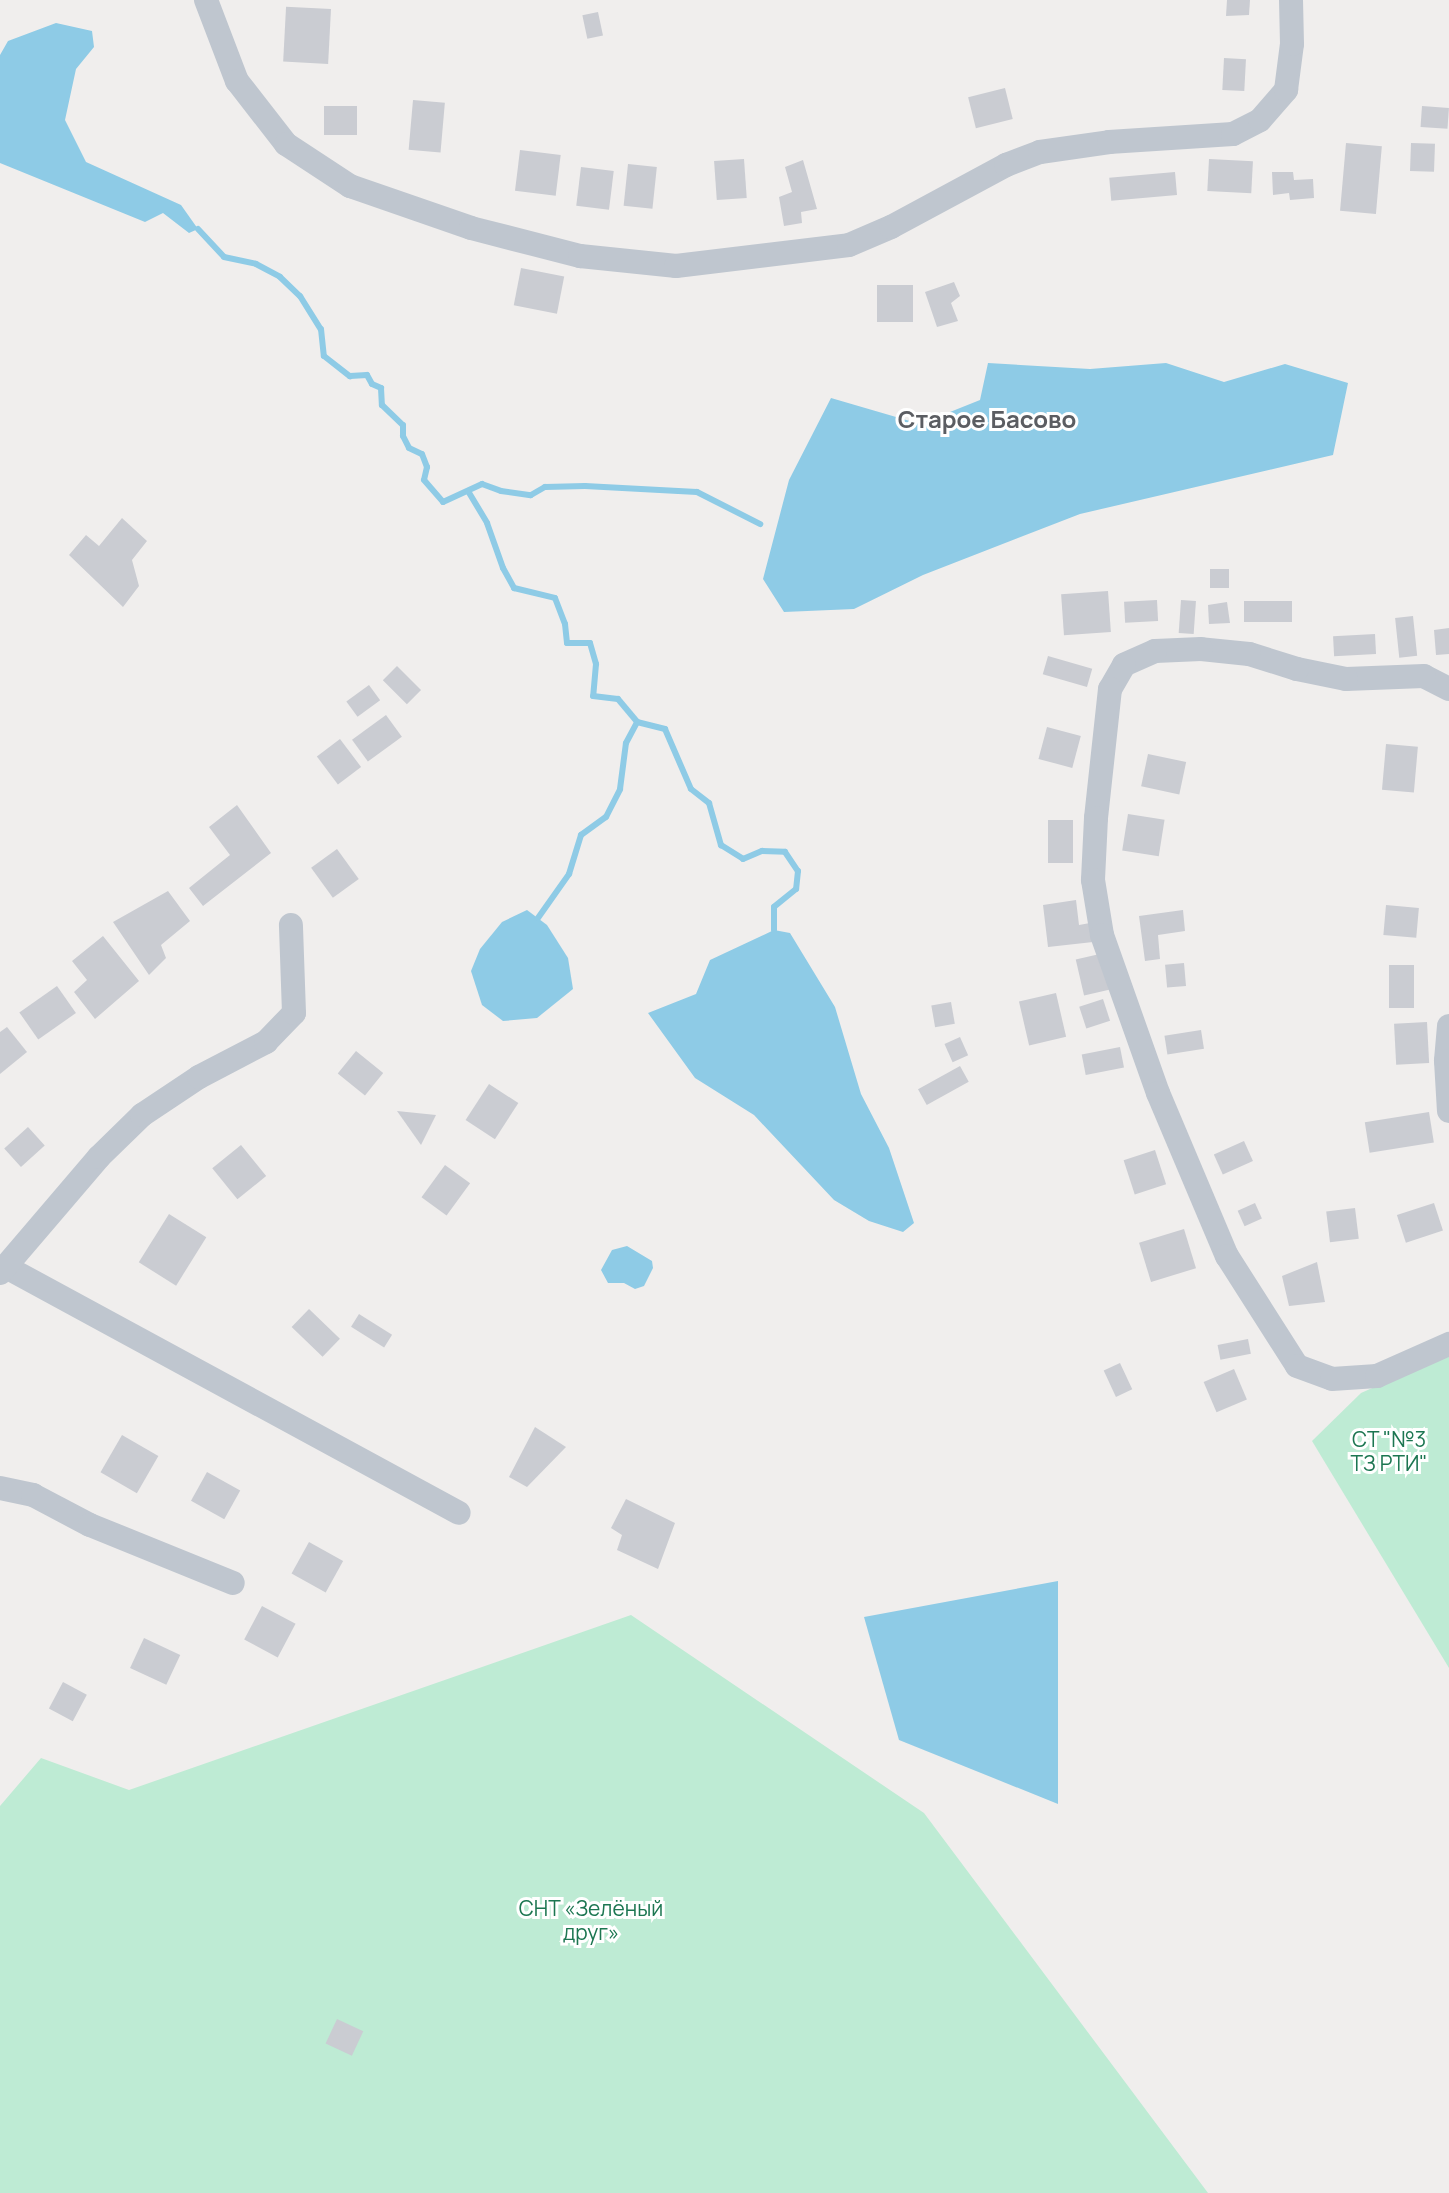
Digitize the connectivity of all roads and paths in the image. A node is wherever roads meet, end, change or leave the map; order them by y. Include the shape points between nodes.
1 (206, 0) edge
2 (1291, 0) edge
3 (1449, 689) edge
4 (291, 925) dead end
5 (1449, 1026) edge
6 (1449, 1111) edge
7 (3, 1270) edge
8 (1449, 1344) edge
9 (0, 1488) edge
10 (458, 1513) dead end
11 (233, 1583) dead end

1 - 2 street via 237,81 286,144 349,186 471,228 580,256 676,266 849,245 1040,152 1108,142 1233,134 1260,120 1286,90
3 - 8 street via 1424,676 1346,679 1249,654 1201,649 1155,651 1124,664 1110,689 1093,880 1102,935 1158,1093 1227,1256 1297,1366 1332,1380 1377,1376
4 - 7 street via 294,1013 266,1042 199,1077 142,1115 99,1157
5 - 6 street
7 - 10 street
9 - 11 street via 33,1495 90,1525

